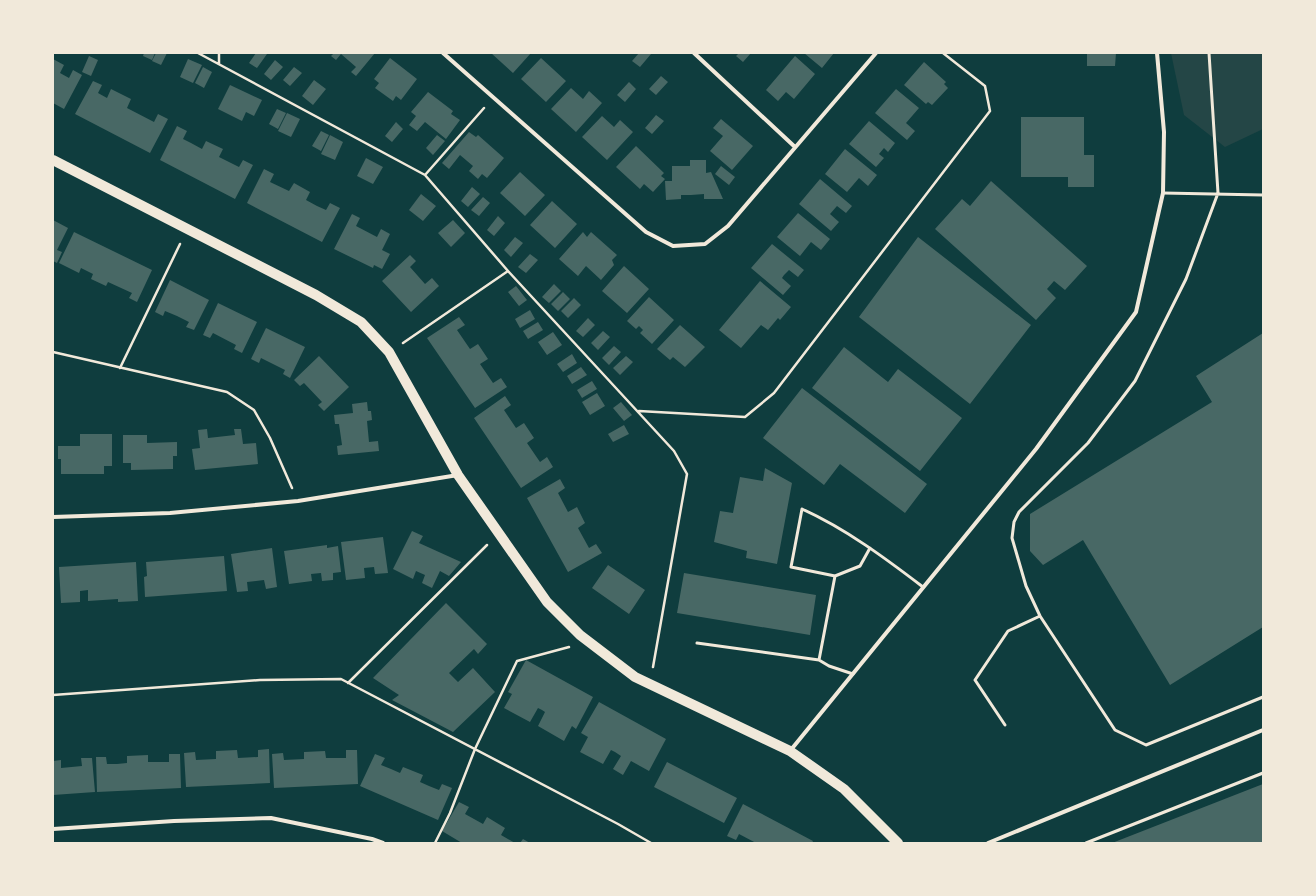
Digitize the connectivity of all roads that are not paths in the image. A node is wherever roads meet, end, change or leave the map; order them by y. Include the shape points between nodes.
1 (443, 53) edge
2 (694, 53) edge
3 (876, 53) edge
4 (1157, 53) edge
5 (1209, 53) edge
6 (795, 147) junction
7 (53, 160) edge
8 (1163, 193) junction
9 (1218, 193) junction
10 (1263, 195) edge
11 (458, 475) junction
12 (53, 516) edge
13 (870, 548) junction
14 (835, 576) junction
15 (923, 587) junction
16 (1040, 616) junction
17 (697, 643) dead end
18 (819, 660) junction
19 (853, 674) junction
20 (1263, 697) edge
21 (1005, 725) dead end
22 (1263, 730) edge
23 (790, 751) junction
24 (1263, 773) edge
25 (53, 829) edge
26 (383, 843) edge
27 (898, 843) edge
28 (988, 843) edge
29 (1086, 843) edge

1 - 6 street via 646,232 673,246 705,244 728,226
2 - 6 street
3 - 6 street
4 - 8 street via 1164,132
5 - 9 lane
7 - 11 main road via 361,322 389,352
8 - 9 lane
8 - 15 street via 1136,312 1036,448
9 - 10 lane
9 - 16 lane via 1186,279 1135,381 1088,443 1019,512 1014,522 1012,538 1026,586
11 - 12 street via 298,501 170,513
11 - 23 main road via 547,602 588,642 635,677
13 - 14 lane via 860,566
13 - 14 lane via 832,522 802,509 791,567
13 - 15 lane
14 - 18 lane
15 - 19 street
16 - 20 lane via 1115,730 1146,745
16 - 21 lane via 1008,631 975,680
17 - 18 lane
18 - 19 lane
19 - 23 street
22 - 28 street
23 - 27 main road via 844,789
24 - 29 lane
25 - 26 street via 271,818

